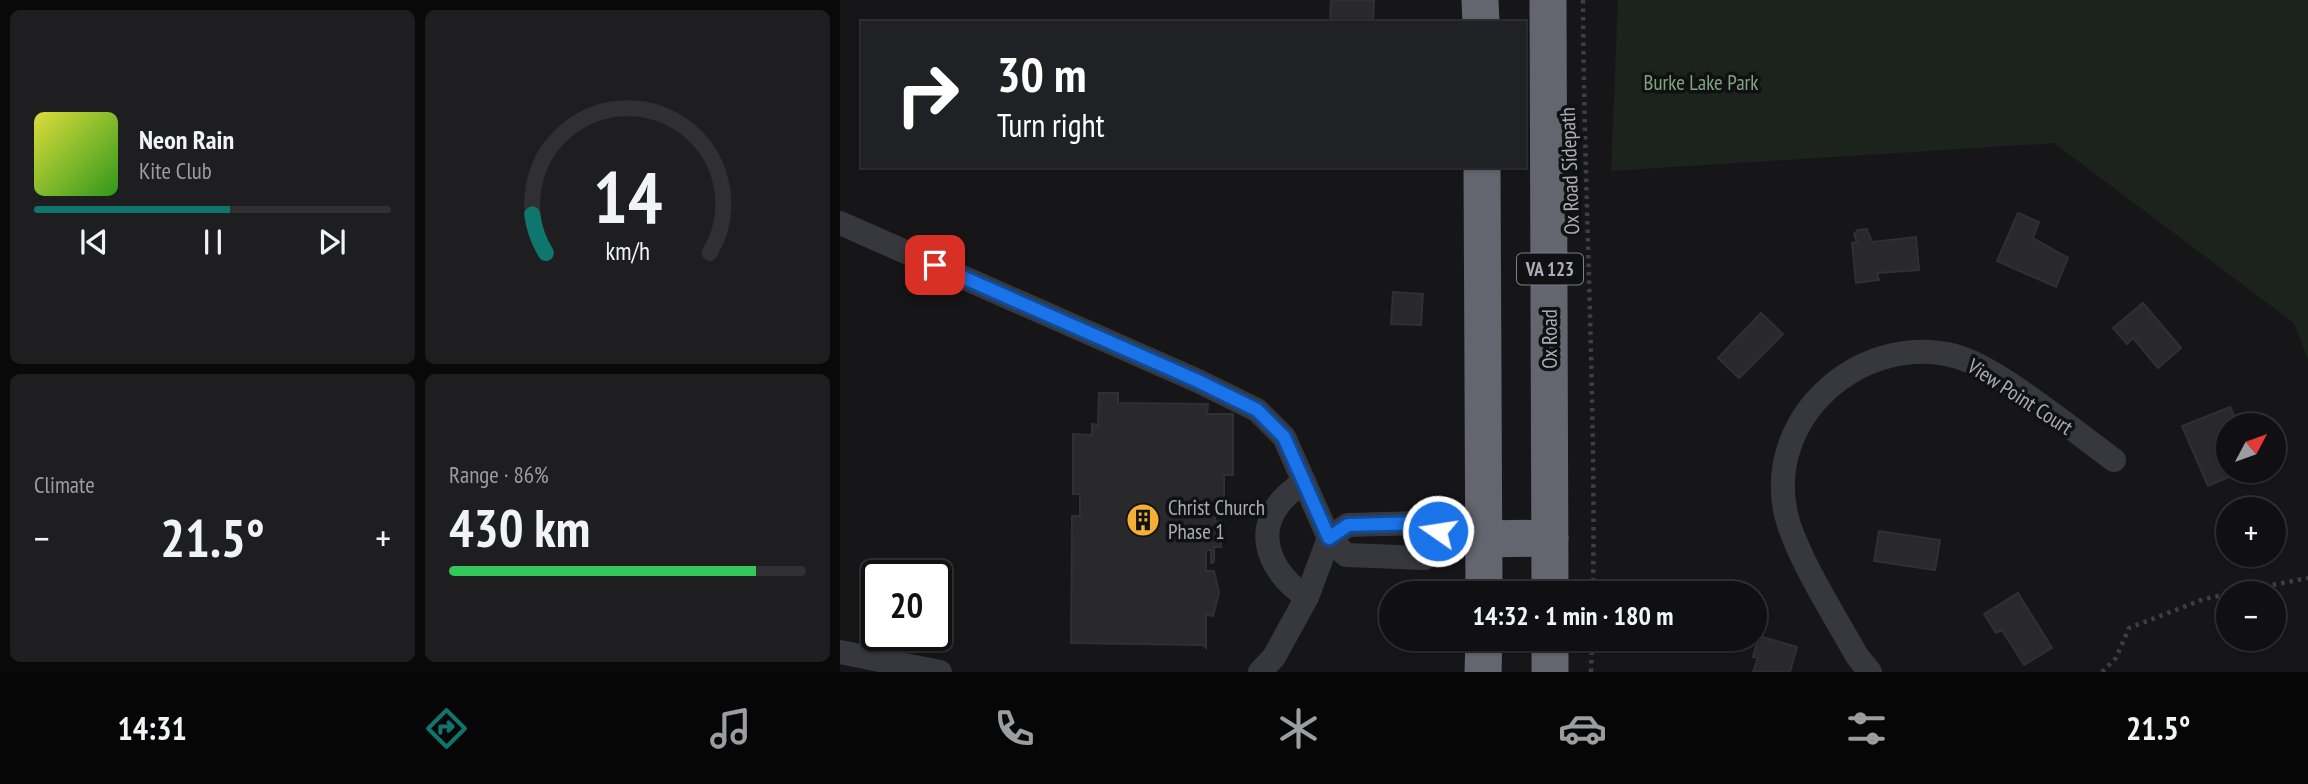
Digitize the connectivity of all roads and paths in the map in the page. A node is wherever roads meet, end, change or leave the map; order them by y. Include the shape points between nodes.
1 (1480, 0) edge
2 (1548, 0) edge
3 (1583, 0) edge
4 (1481, 21) edge
5 (1482, 168) edge
6 (840, 223) edge
7 (2114, 460) dead end
8 (1304, 481) junction
9 (1329, 538) junction
10 (1550, 538) junction
11 (1469, 539) junction
12 (2308, 578) edge
13 (1481, 581) edge
14 (1550, 581) edge
15 (1593, 581) edge
16 (2286, 582) edge
17 (2216, 596) edge
18 (1307, 597) junction
19 (1484, 651) edge
20 (1550, 651) edge
21 (1592, 651) edge
22 (840, 652) edge
23 (940, 672) edge
24 (1260, 672) edge
25 (1483, 672) edge
26 (1550, 672) edge
27 (1591, 672) edge
28 (1870, 672) edge
29 (2102, 672) edge

1 - 4 highway
2 - 10 highway, Ox Road / VA 123
3 - 15 path, Ox Road Sidepath
5 - 11 highway
6 - 8 street via 1257,410 1284,437
7 - 28 street, View Point Court via 1987,371 1954,356 1914,352 1876,359 1826,389 1806,413 1788,451 1784,501 1793,536
8 - 9 street
8 - 18 street via 1279,504 1268,527 1269,556 1286,584
9 - 11 street via 1348,525 1422,523
9 - 11 street via 1346,555 1425,558
9 - 18 street
10 - 11 highway
10 - 14 highway, Ox Road / VA 123
11 - 13 highway
12 - 16 path
17 - 29 path via 2129,628 2116,658
18 - 24 street via 1274,657
19 - 25 highway
20 - 26 highway
21 - 27 path
22 - 23 street

